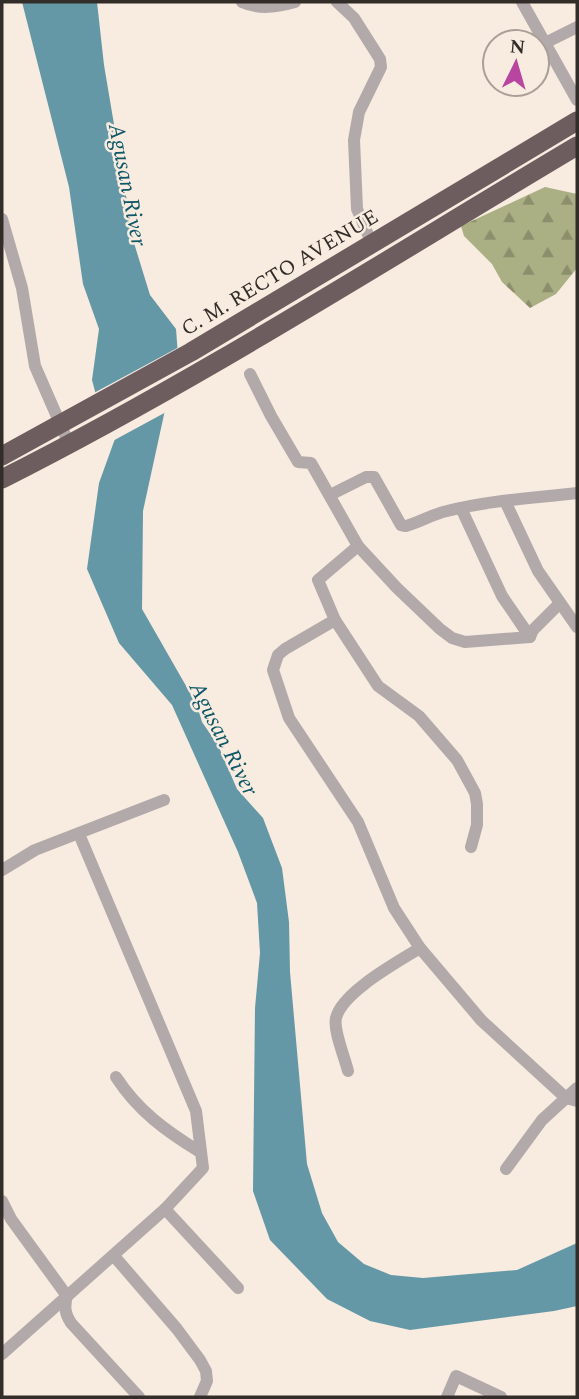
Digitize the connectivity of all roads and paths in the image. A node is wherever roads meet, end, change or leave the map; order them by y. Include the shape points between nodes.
1 (242, 2) edge
2 (295, 2) edge
3 (337, 2) edge
4 (522, 2) edge
5 (577, 27) edge
6 (537, 28) edge
7 (551, 40) edge
8 (551, 54) edge
9 (577, 100) edge
10 (577, 121) edge
11 (577, 146) edge
12 (2, 219) edge
13 (372, 244) junction
14 (250, 373) dead end
15 (60, 425) junction
16 (69, 444) junction
17 (2, 456) edge
18 (2, 479) edge
19 (577, 494) edge
20 (330, 495) junction
21 (505, 501) junction
22 (461, 508) junction
23 (358, 546) junction
24 (560, 603) junction
25 (335, 620) junction
26 (577, 627) edge
27 (530, 637) junction
28 (164, 800) dead end
29 (79, 834) junction
30 (471, 847) dead end
31 (2, 870) edge
32 (420, 948) junction
33 (348, 1071) dead end
34 (116, 1077) dead end
35 (577, 1088) edge
36 (572, 1100) edge
37 (200, 1152) junction
38 (506, 1169) dead end
39 (2, 1201) edge
40 (165, 1209) junction
41 (6, 1221) edge
42 (114, 1256) junction
43 (238, 1288) dead end
44 (67, 1297) junction
45 (2, 1354) edge
46 (139, 1397) edge
47 (200, 1397) edge
48 (447, 1397) edge
49 (501, 1397) edge

1 - 2 street via 267,8
3 - 13 street via 354,18 380,59 381,67 359,111 354,140 357,209
4 - 6 street
5 - 7 street
8 - 9 street
10 - 13 highway, C. M. RECTO AVENUE
11 - 16 highway, C. M. RECTO AVENUE
12 - 15 street via 22,288 35,366
13 - 15 highway, C. M. RECTO AVENUE
14 - 20 street via 298,462 311,463
15 - 16 street
15 - 17 highway, C. M. RECTO AVENUE
16 - 18 highway, C. M. RECTO AVENUE
19 - 21 street
20 - 22 street via 370,476 377,479 401,525 407,526
20 - 23 street
21 - 22 street
21 - 24 street via 538,571
22 - 27 street via 502,596
23 - 25 street via 318,580
23 - 27 street via 452,638 480,642
24 - 26 street
24 - 27 street
25 - 30 street via 378,686 418,716 457,760 477,804
25 - 32 street via 278,655 275,681 289,718 358,822 394,908
28 - 29 street
29 - 31 street via 35,850
29 - 37 street via 196,1111
32 - 33 street via 365,983 337,1014 335,1029
32 - 36 street via 481,1020
34 - 37 street via 141,1110
35 - 36 street
36 - 38 street via 534,1129
37 - 40 street via 203,1168
39 - 41 street
40 - 42 street
40 - 43 street
41 - 44 street
42 - 44 street
42 - 47 street via 200,1360 207,1381
44 - 45 street
44 - 46 street via 64,1305 71,1323
48 - 49 street via 456,1377

